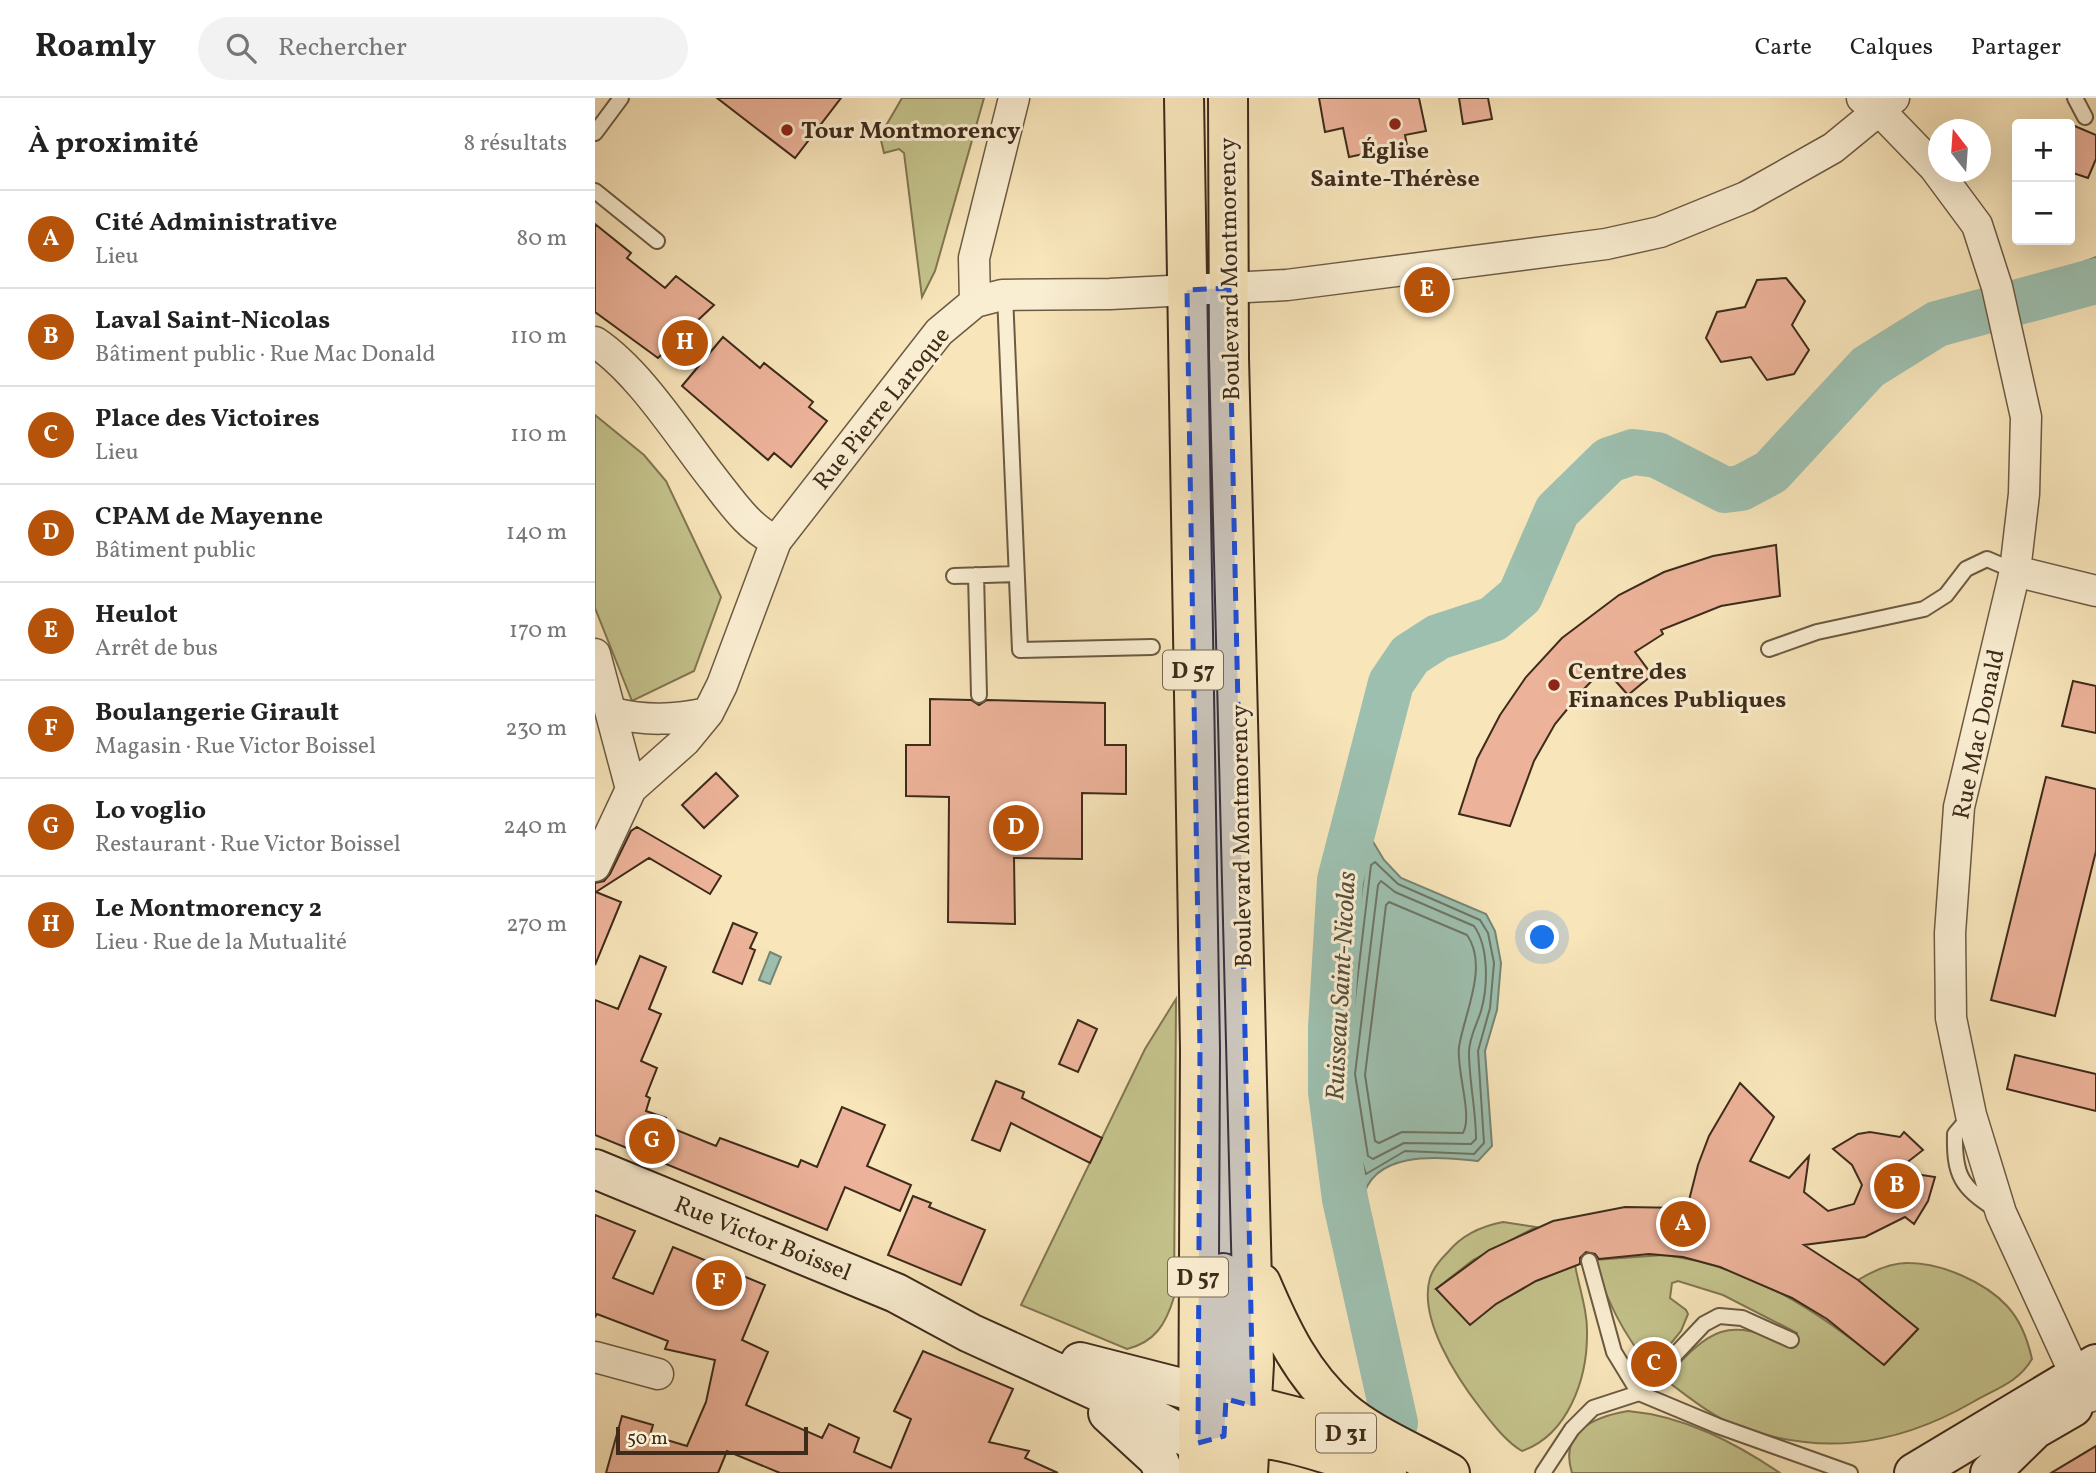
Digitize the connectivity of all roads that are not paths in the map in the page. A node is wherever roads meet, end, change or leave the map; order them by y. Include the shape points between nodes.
1 (621, 98) edge
2 (1014, 98) edge
3 (1184, 98) edge
4 (1228, 98) edge
5 (2075, 98) edge
6 (1879, 102) edge
7 (2085, 117) dead end
8 (595, 133) edge
9 (595, 191) edge
10 (657, 241) dead end
11 (1229, 288) junction
12 (1187, 290) junction
13 (1005, 295) junction
14 (975, 302) junction
15 (595, 342) edge
16 (776, 541) junction
17 (2015, 571) junction
18 (1016, 573) junction
19 (977, 575) junction
20 (954, 576) dead end
21 (2096, 591) edge
22 (1152, 647) dead end
23 (1769, 649) dead end
24 (595, 654) edge
25 (979, 695) dead end
26 (708, 713) junction
27 (626, 716) junction
28 (657, 766) junction
29 (631, 789) junction
30 (595, 866) edge
31 (595, 1169) edge
32 (1589, 1261) dead end
33 (1252, 1263) junction
34 (930, 1310) junction
35 (1791, 1340) dead end
36 (595, 1357) edge
37 (657, 1374) dead end
38 (2089, 1383) edge
39 (1639, 1393) junction
40 (1230, 1443) edge
41 (1164, 1473) edge
42 (1387, 1473) edge
43 (1434, 1473) edge
44 (1450, 1473) edge
45 (1543, 1473) edge
46 (1850, 1473) edge
47 (1914, 1473) edge
48 (1990, 1473) edge

1 - 8 lane
2 - 14 street via 974,258
3 - 12 main road, Boulevard Montmorency / D 57
4 - 11 main road, Boulevard Montmorency / D 57
5 - 7 lane
6 - 11 street, Rue Pierre Laroque via 1833,148 1746,197 1660,232 1593,246 1287,285
6 - 17 street, Rue Mac Donald via 1977,225 1997,287 2026,416 2024,494
9 - 10 lane
11 - 12 street, Rue Pierre Laroque
11 - 33 main road, Boulevard Montmorency / D 57
12 - 13 street, Rue Pierre Laroque
12 - 40 main road, Boulevard Montmorency / D 57 via 1198,1162
13 - 14 street, Rue Pierre Laroque
13 - 18 lane
14 - 16 street, Rue Pierre Laroque via 939,332
15 - 16 street via 634,378 739,512 760,533
16 - 26 street, Rue Pierre Laroque
17 - 21 street
17 - 23 lane via 1987,559 1966,569 1946,595 1924,608 1817,632
17 - 38 street, Rue Mac Donald via 1959,807 1951,1018 1971,1115 2001,1213
18 - 19 lane
18 - 22 lane via 1020,650
19 - 20 lane
19 - 25 lane
24 - 27 street
26 - 27 street
26 - 28 street, Rue Pierre Laroque
27 - 28 street via 648,734
27 - 29 street
28 - 29 street, Rue Pierre Laroque
29 - 30 street
31 - 34 main road, Rue Victor Boissel
32 - 39 lane via 1613,1352
33 - 40 main road, Boulevard Montmorency / D 57
33 - 44 main road via 1281,1330 1303,1368 1328,1396 1359,1422
34 - 40 main road, Rue Victor Boissel via 1130,1406
34 - 40 main road, Rue Victor Boissel via 974,1321 1100,1369
34 - 41 main road via 963,1345 1110,1415 1158,1459
35 - 39 lane via 1742,1318 1719,1316 1704,1324
36 - 37 street
38 - 47 main road
38 - 48 main road
39 - 45 lane via 1593,1408 1572,1429
39 - 46 lane
40 - 42 main road
40 - 43 main road, D 31 via 1333,1428

